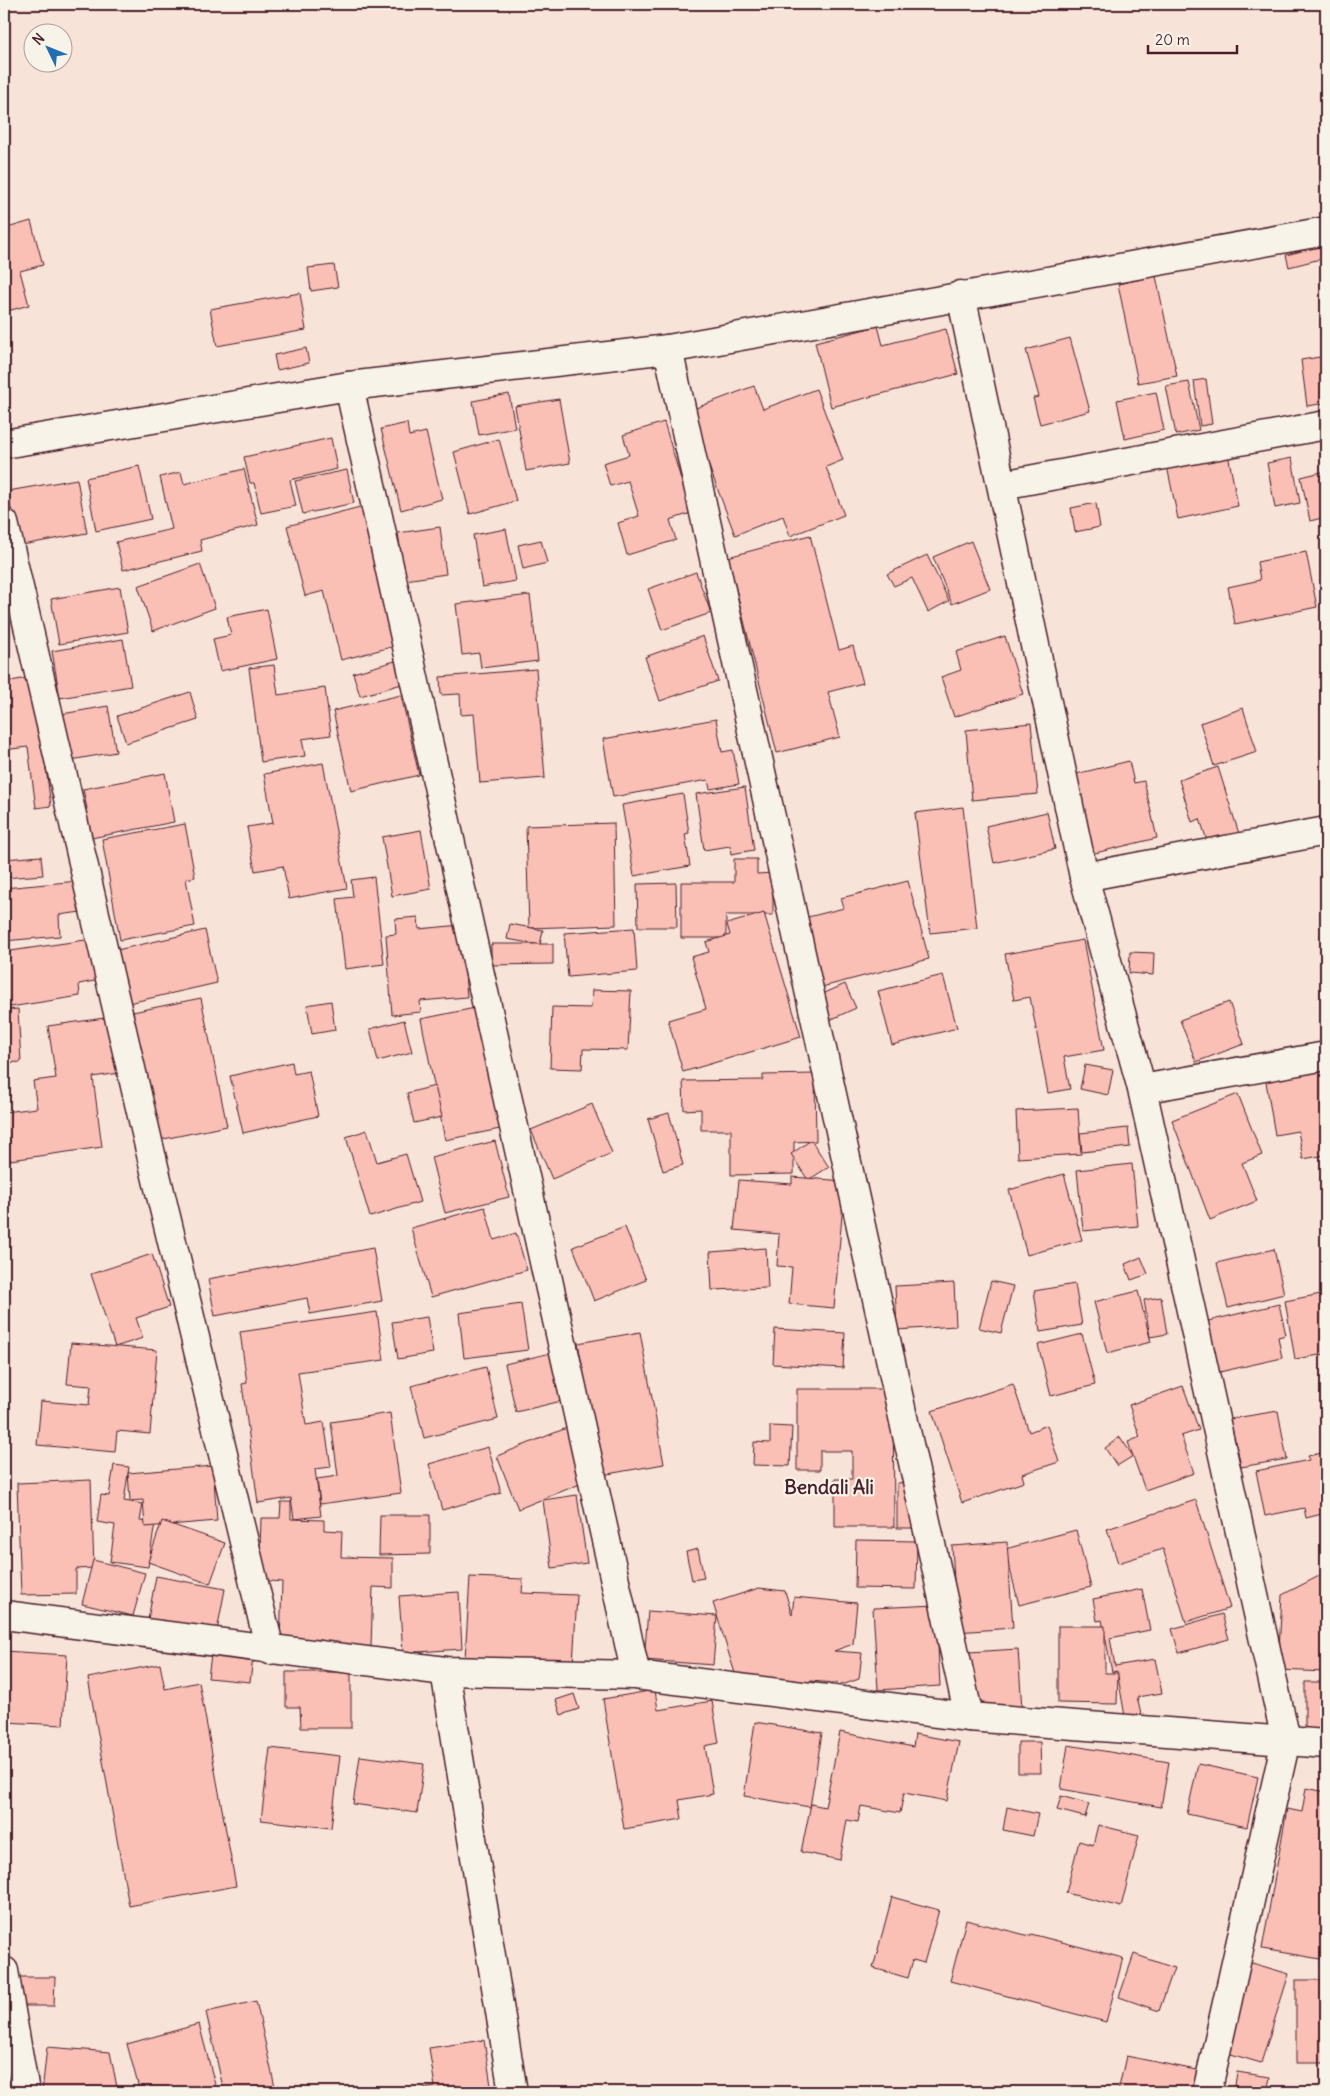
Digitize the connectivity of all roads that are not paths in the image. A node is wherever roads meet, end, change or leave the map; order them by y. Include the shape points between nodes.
1 (1326, 231) edge
2 (961, 295) junction
3 (668, 349) junction
4 (349, 386) junction
5 (1326, 425) edge
6 (4, 444) edge
7 (1002, 485) junction
8 (4, 523) edge
9 (1326, 831) edge
10 (1084, 877) junction
11 (1326, 1056) edge
12 (1142, 1089) junction
13 (4, 1615) edge
14 (270, 1650) junction
15 (445, 1671) junction
16 (636, 1676) junction
17 (969, 1717) junction
18 (1286, 1740) junction
19 (1326, 1744) edge
20 (4, 1971) edge
21 (25, 2092) edge
22 (512, 2092) edge
23 (1207, 2092) edge

1 - 2 street
2 - 3 street
2 - 7 street
3 - 4 street
3 - 17 street
4 - 6 street
4 - 16 street
5 - 7 street
7 - 10 street
8 - 14 street
9 - 10 street
10 - 12 street
11 - 12 street
12 - 18 street
13 - 14 street
14 - 15 street
15 - 16 street
15 - 22 street
16 - 17 street
17 - 18 street
18 - 19 street
18 - 23 street
20 - 21 street

